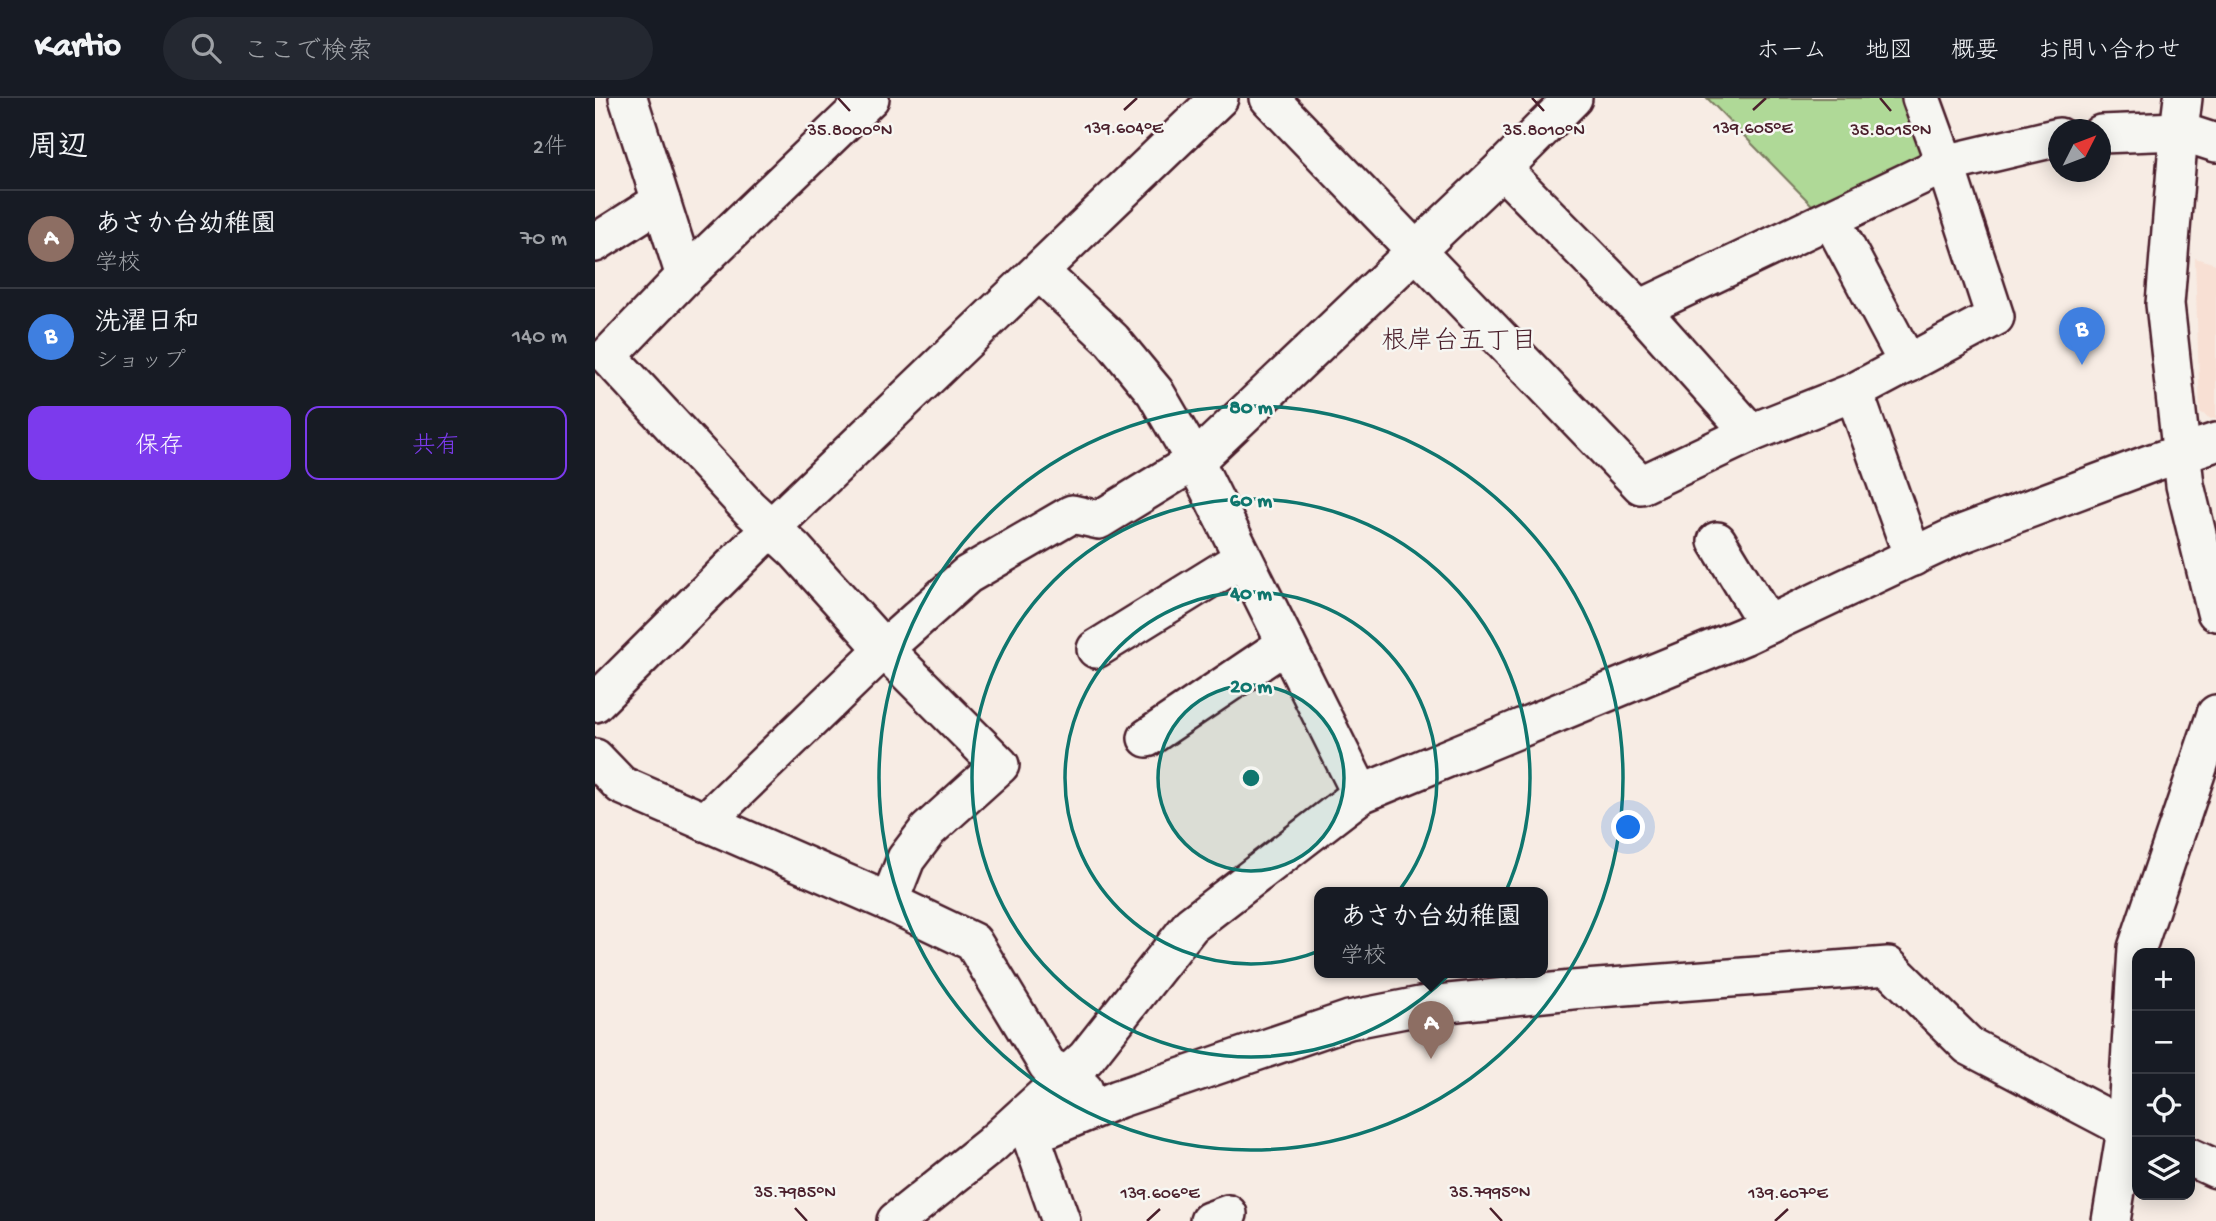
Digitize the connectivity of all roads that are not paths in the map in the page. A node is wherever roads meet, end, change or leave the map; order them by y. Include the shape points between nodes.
1 (628, 98) edge
2 (870, 98) edge
3 (1219, 98) edge
4 (1269, 98) edge
5 (1573, 98) edge
6 (1921, 98) edge
7 (2181, 114) edge
8 (2111, 132) edge
9 (2048, 139) edge
10 (2216, 143) edge
11 (1945, 164) junction
12 (1502, 169) junction
13 (661, 201) junction
14 (1832, 219) junction
15 (595, 243) edge
16 (1417, 249) junction
17 (1040, 272) junction
18 (685, 276) junction
19 (1640, 309) junction
20 (1908, 365) junction
21 (1854, 392) junction
22 (1751, 433) junction
23 (2216, 442) edge
24 (2180, 454) junction
25 (1195, 461) junction
26 (770, 529) junction
27 (1717, 541) dead end
28 (1913, 557) junction
29 (1243, 558) junction
30 (2216, 612) edge
31 (1768, 625) junction
32 (1286, 644) junction
33 (884, 649) junction
34 (1096, 649) dead end
35 (595, 703) edge
36 (2216, 714) edge
37 (1147, 738) dead end
38 (595, 758) edge
39 (1361, 794) junction
40 (705, 822) junction
41 (889, 902) junction
42 (2134, 1074) edge
43 (1068, 1076) junction
44 (1095, 1108) junction
45 (1024, 1126) junction
46 (2132, 1132) edge
47 (2195, 1159) edge
48 (2216, 1169) edge
49 (895, 1221) edge
50 (1061, 1221) edge
51 (2111, 1221) edge

1 - 13 street
2 - 18 street
3 - 17 street
4 - 16 street
5 - 12 street
6 - 11 street
7 - 8 street
7 - 10 street
7 - 24 street via 2165,304
9 - 11 street
11 - 14 street
11 - 20 street via 1995,317
12 - 16 street
12 - 19 street
13 - 15 street
13 - 18 street
14 - 19 street
14 - 20 street
16 - 22 street via 1641,485
16 - 25 street
17 - 25 street via 1111,340 1155,392
17 - 26 street
18 - 26 street via 608,356
19 - 22 street
20 - 21 street
21 - 22 street
21 - 28 street
23 - 24 street
24 - 28 street via 1957,536
24 - 30 street
25 - 29 street
25 - 33 street via 1100,520 1072,514 967,575
26 - 33 street via 795,550
26 - 35 street
27 - 31 street
28 - 31 street
29 - 32 street
29 - 34 street
31 - 39 street
32 - 37 street
32 - 39 street
33 - 40 street
33 - 41 street via 1000,765 928,831 906,859
36 - 42 street via 2137,948
38 - 40 street via 621,785
39 - 43 street via 1191,925
40 - 41 street
41 - 43 street via 973,943 1048,1066
43 - 44 street via 1088,1093
43 - 45 street
44 - 45 street via 1051,1127
44 - 46 street via 1349,1020 1420,1006 1888,966 1969,1046
45 - 49 street
45 - 50 street
46 - 51 street
47 - 48 street

